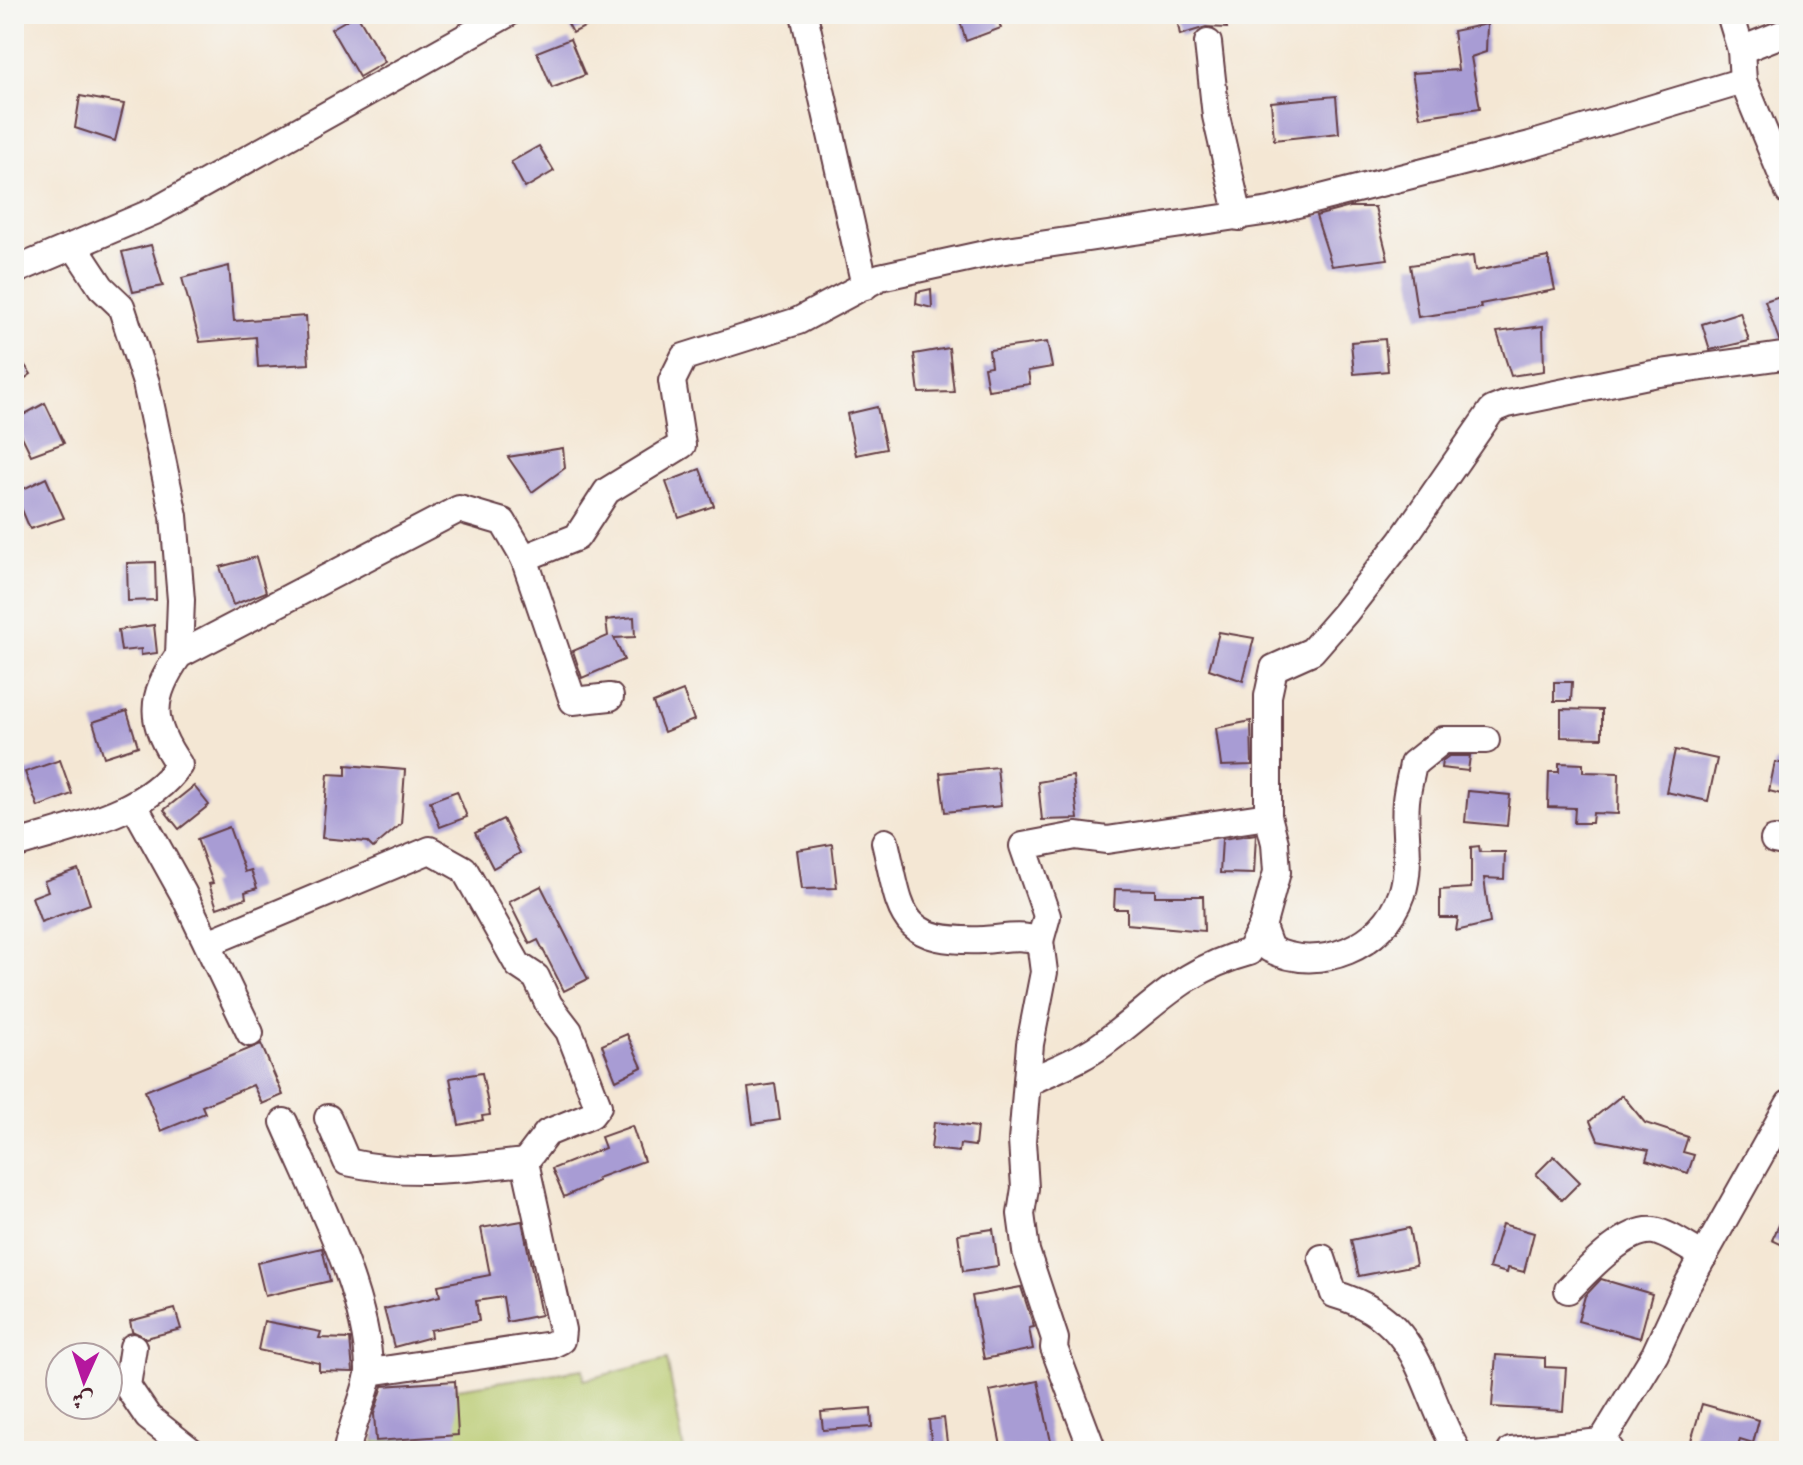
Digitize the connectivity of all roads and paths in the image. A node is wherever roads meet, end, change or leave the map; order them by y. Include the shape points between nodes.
1 (507, 14) edge
2 (804, 14) edge
3 (1730, 14) edge
4 (1789, 31) edge
5 (1208, 43) dead end
6 (1741, 50) junction
7 (1743, 81) junction
8 (1789, 192) edge
9 (1239, 217) junction
10 (74, 246) junction
11 (14, 271) edge
12 (865, 286) junction
13 (1789, 355) edge
14 (524, 558) junction
15 (179, 655) junction
16 (610, 697) dead end
17 (1486, 740) dead end
18 (134, 805) junction
19 (1268, 816) junction
20 (885, 842) dead end
21 (14, 845) edge
22 (1262, 927) junction
23 (1040, 941) junction
24 (208, 943) junction
25 (250, 1033) dead end
26 (1027, 1083) junction
27 (1787, 1110) edge
28 (328, 1118) dead end
29 (284, 1122) dead end
30 (525, 1162) junction
31 (1704, 1256) junction
32 (1322, 1258) dead end
33 (1568, 1290) dead end
34 (133, 1347) dead end
35 (370, 1372) junction
36 (1603, 1448) edge
37 (191, 1451) edge
38 (347, 1451) edge
39 (1093, 1451) edge
40 (1457, 1451) edge
41 (1511, 1451) edge

1 - 10 street via 155,211
2 - 12 street
3 - 6 street
4 - 6 street
5 - 9 street via 1216,116
6 - 7 street
7 - 8 street
7 - 9 street via 1530,145
9 - 12 street via 999,251 880,277
10 - 11 street
10 - 15 street via 101,287 121,306 146,383 174,516
12 - 14 street via 798,321 684,357 672,381 682,445 607,491 577,537
13 - 19 street via 1653,374 1492,410 1345,613 1312,651 1274,668 1268,696
14 - 15 street via 503,522 459,509
14 - 16 street via 573,701
15 - 18 street via 161,681 154,705 162,740 179,765
17 - 22 street via 1443,740 1413,764 1401,896 1366,941 1331,958 1285,957 1270,949
18 - 21 street
18 - 24 street
19 - 22 street via 1277,872
19 - 23 street via 1107,840 1076,836 1023,846 1047,916
20 - 23 street via 901,911 916,931 944,939 1016,936
22 - 26 street via 1249,952 1189,974 1102,1045
23 - 26 street via 1044,972
24 - 25 street
24 - 30 street via 430,850 464,869 518,965 536,977 569,1031 598,1106 591,1115 547,1133
26 - 39 street via 1021,1214 1026,1251 1062,1373
27 - 31 street
28 - 30 street via 347,1162 377,1169 431,1172
29 - 35 street via 346,1269
30 - 35 street via 561,1340
31 - 33 street via 1658,1233 1644,1232 1611,1248
31 - 36 street
32 - 40 street via 1334,1294 1362,1302 1393,1324 1423,1367 1438,1417
34 - 37 street via 127,1386 148,1417
35 - 38 street via 349,1428
36 - 41 street

